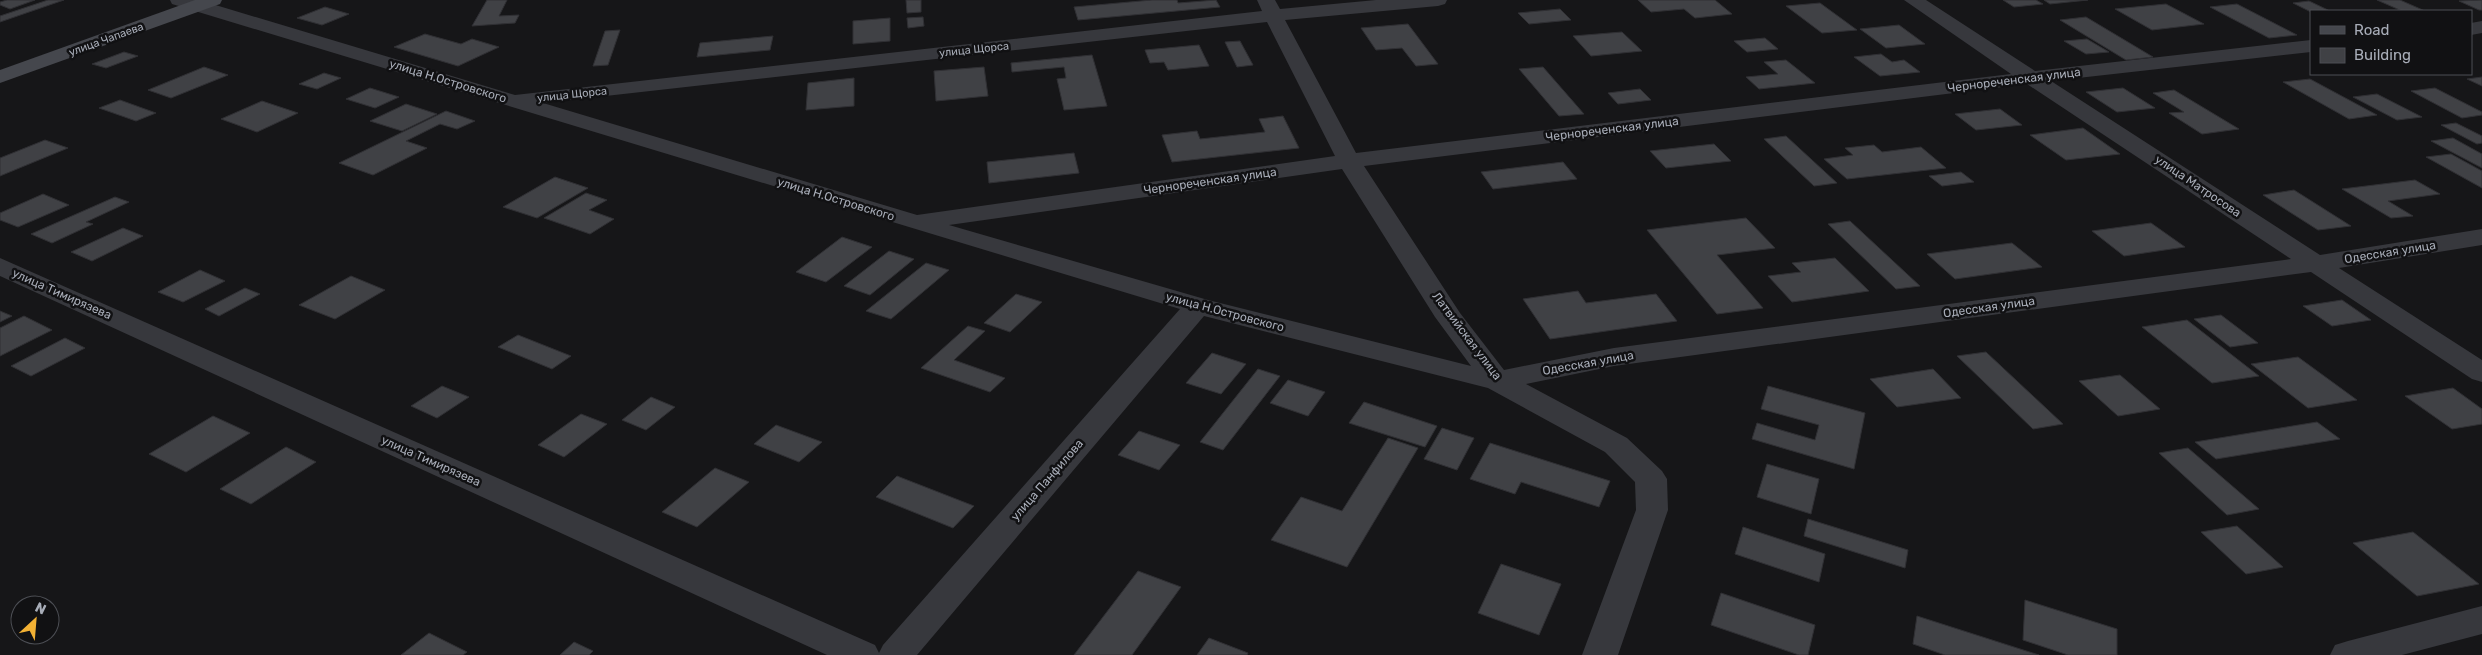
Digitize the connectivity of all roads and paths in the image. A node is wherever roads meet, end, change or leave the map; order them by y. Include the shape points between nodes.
1 (1438, 0) edge
2 (1913, 0) edge
3 (196, 2) edge
4 (1270, 8) edge
5 (2310, 46) edge
6 (2034, 77) junction
7 (0, 78) edge
8 (512, 100) junction
9 (1349, 161) junction
10 (914, 222) junction
11 (2482, 238) edge
12 (2315, 264) junction
13 (0, 266) edge
14 (1198, 306) junction
15 (2482, 373) edge
16 (1497, 381) junction
17 (2482, 620) edge
18 (862, 655) edge
19 (896, 655) edge
20 (1600, 655) edge
21 (2348, 655) edge

1 - 4 street, улица Щорса
2 - 6 street, улица Матросова
3 - 7 street, улица Чапаева
3 - 8 street, улица Н.Островского
4 - 8 street, улица Щорса
4 - 9 street, Латвийская улица
5 - 6 street, Чернореченская улица
6 - 9 street, Чернореченская улица
6 - 12 street, улица Матросова
8 - 10 street, улица Н.Островского
9 - 10 street, Чернореченская улица
9 - 16 street, Латвийская улица via 1449,317
10 - 14 street, улица Н.Островского
11 - 12 street, Одесская улица
12 - 15 street, улица Матросова
12 - 16 street, Одесская улица via 1614,357
13 - 18 street, улица Тимирязева
14 - 16 street, улица Н.Островского
14 - 19 street, улица Панфилова
16 - 20 street, Латвийская улица via 1616,445 1652,479 1652,510
17 - 21 street

